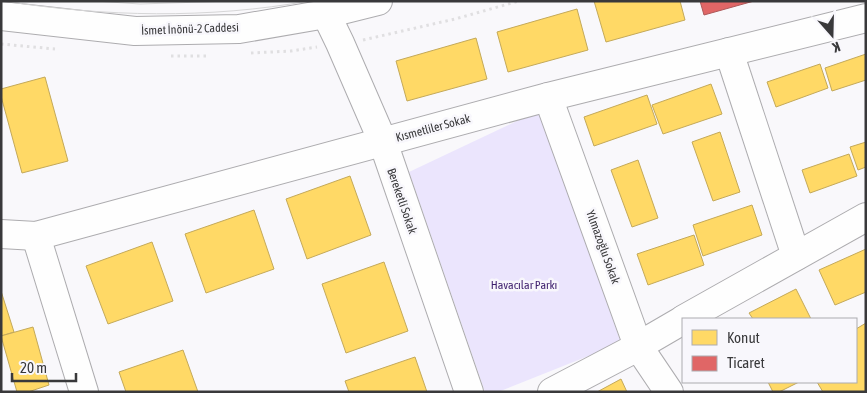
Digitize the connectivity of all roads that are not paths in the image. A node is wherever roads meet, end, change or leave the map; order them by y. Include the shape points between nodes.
1 (378, 1) edge
2 (326, 14) junction
3 (1, 16) edge
4 (866, 18) edge
5 (729, 52) junction
6 (548, 97) junction
7 (382, 142) junction
8 (866, 217) edge
9 (1, 234) edge
10 (36, 236) junction
11 (796, 256) junction
12 (688, 318) edge
13 (682, 321) edge
14 (638, 346) junction
15 (84, 392) edge
16 (469, 392) edge
17 (552, 392) edge
18 (669, 392) edge

1 - 2 street, İsmet İnönü-2 Caddesi
2 - 3 street, İsmet İnönü-2 Caddesi via 239,29 135,31
2 - 7 street, Bereketli Sokak
4 - 5 street, Kısmetliler Sokak
5 - 6 street, Kısmetliler Sokak
5 - 11 street
6 - 7 street, Kısmetliler Sokak
6 - 14 street, Yılmazoğlu Sokak
7 - 10 street, Kısmetliler Sokak
7 - 16 street, Bereketli Sokak
8 - 11 street
9 - 10 street, Kısmetliler Sokak
10 - 15 street
11 - 12 street
13 - 14 street
14 - 17 street
14 - 18 street, Yılmazoğlu Sokak

